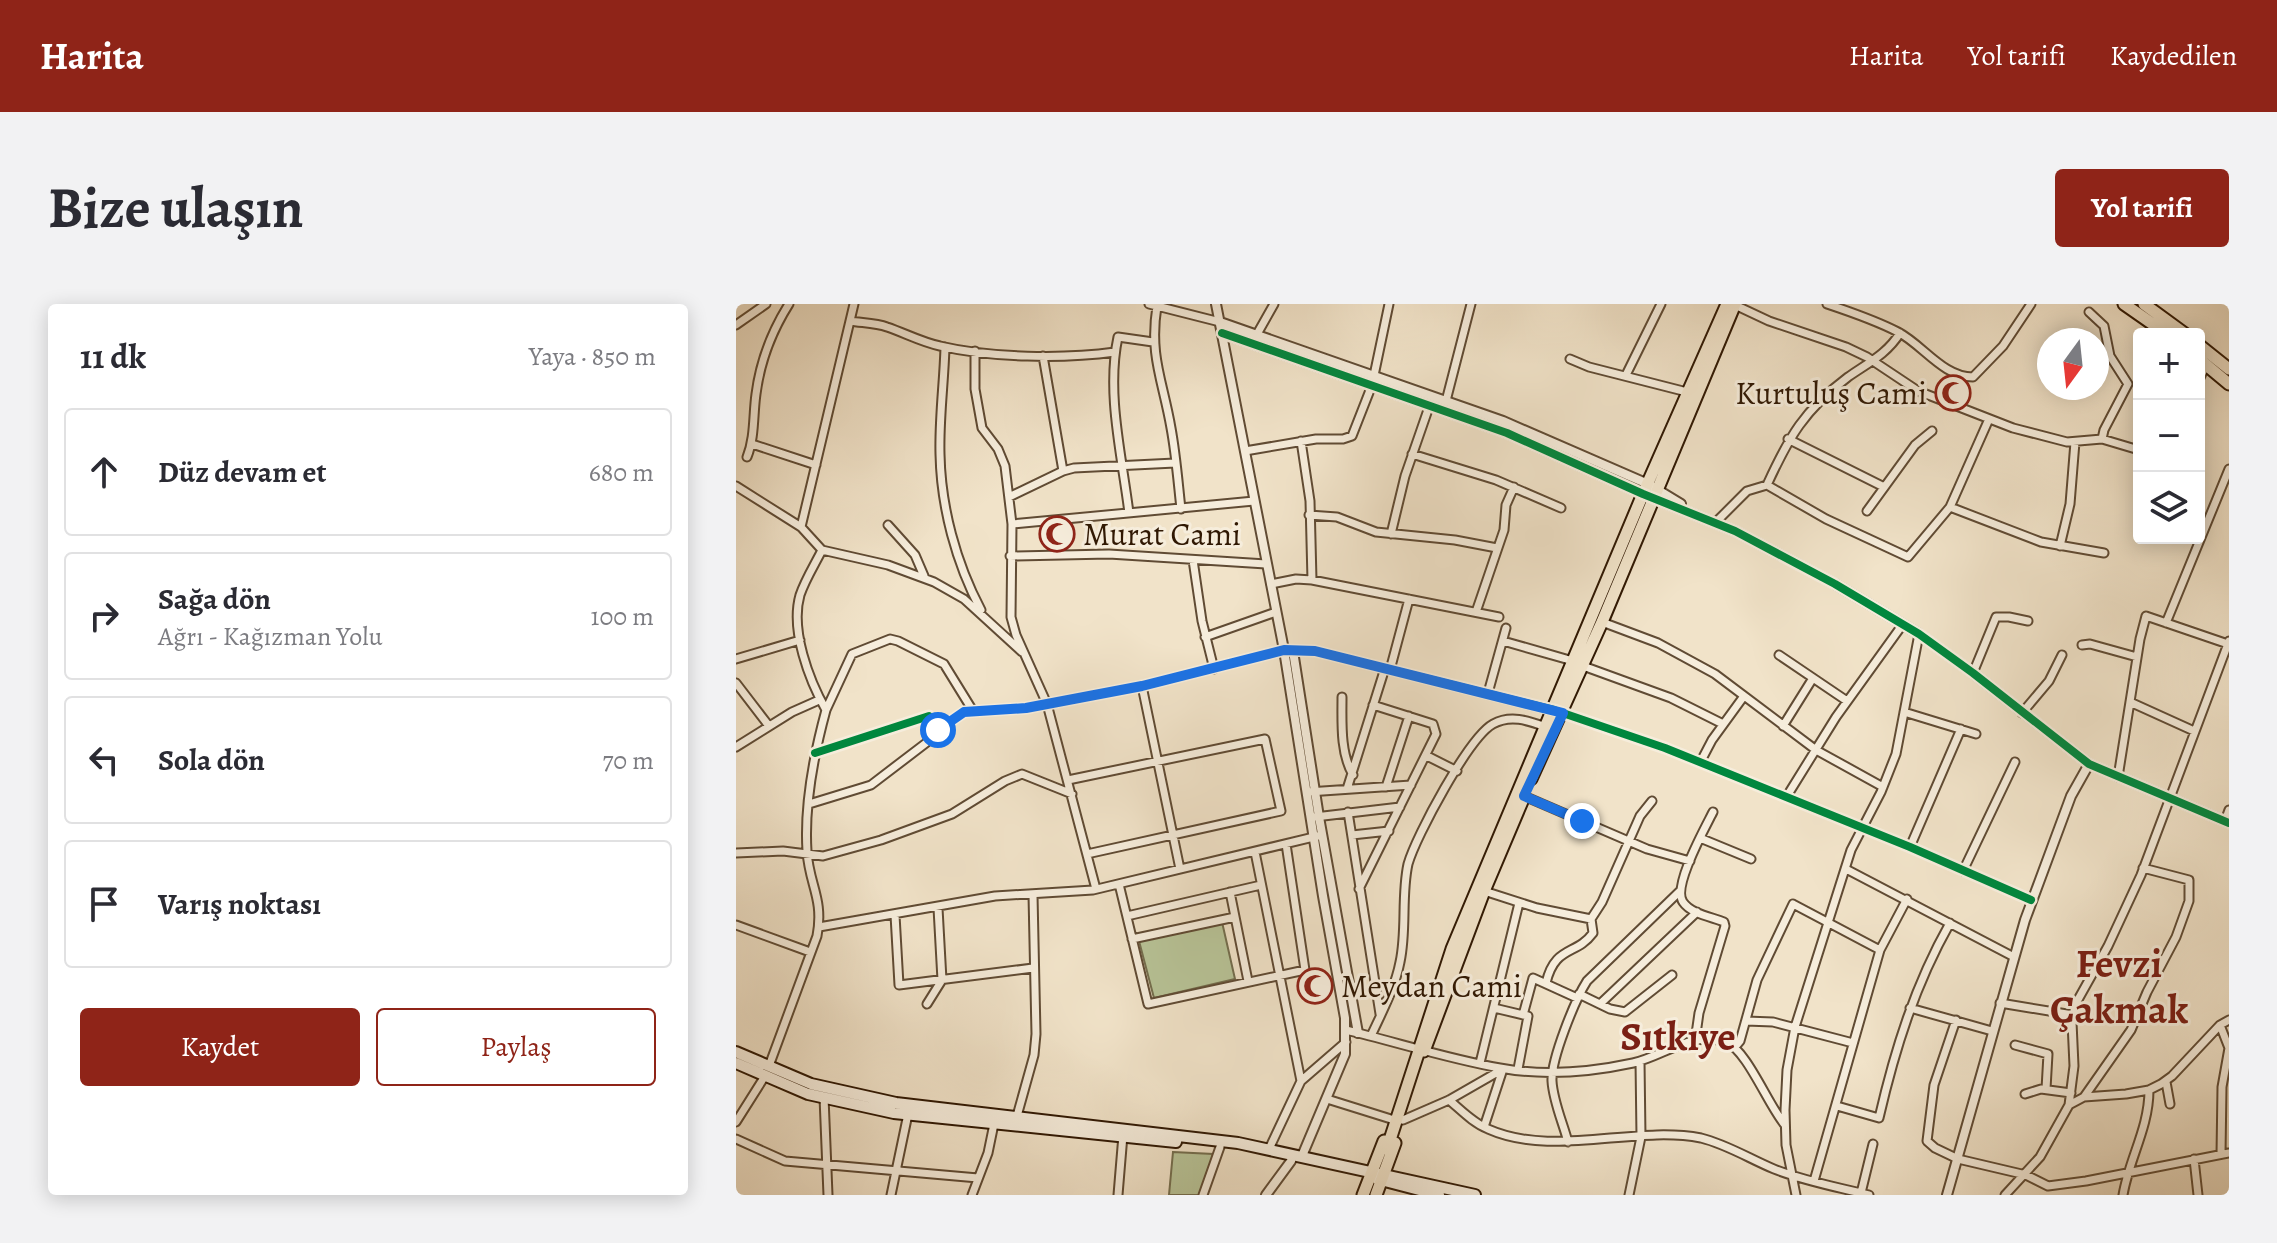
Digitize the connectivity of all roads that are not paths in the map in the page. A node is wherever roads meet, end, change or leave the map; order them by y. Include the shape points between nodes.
1 (766, 304) edge
2 (789, 304) edge
3 (854, 304) edge
4 (1216, 304) edge
5 (1274, 304) edge
6 (1389, 304) edge
7 (1471, 304) edge
8 (1661, 304) edge
9 (1727, 304) edge
10 (1735, 304) edge
11 (1827, 304) edge
12 (2031, 304) edge
13 (2124, 304) edge
14 (2144, 304) edge
15 (1153, 305) edge
16 (2089, 312) dead end
17 (850, 321) junction
18 (1220, 322) junction
19 (736, 325) edge
20 (2158, 328) edge
21 (2177, 328) edge
22 (1222, 333) junction
23 (1900, 333) junction
24 (1254, 339) junction
25 (1153, 342) junction
26 (945, 347) junction
27 (2205, 350) edge
28 (975, 351) junction
29 (1115, 352) junction
30 (1043, 356) junction
31 (1570, 359) dead end
32 (1874, 361) junction
33 (2205, 364) edge
34 (2229, 369) edge
35 (1626, 375) junction
36 (1373, 380) junction
37 (2229, 384) edge
38 (1687, 392) junction
39 (1446, 401) junction
40 (1430, 404) junction
41 (1989, 419) junction
42 (1932, 431) dead end
43 (1788, 439) junction
44 (2102, 439) junction
45 (1301, 441) junction
46 (2075, 442) junction
47 (752, 444) junction
48 (2133, 448) edge
49 (1245, 451) junction
50 (1412, 454) junction
51 (747, 457) dead end
52 (1175, 463) junction
53 (816, 465) junction
54 (1123, 466) junction
55 (2229, 469) edge
56 (1063, 471) junction
57 (1767, 485) junction
58 (736, 486) edge
59 (1514, 487) junction
60 (1884, 487) junction
61 (1651, 492) junction
62 (1009, 497) junction
63 (1254, 501) junction
64 (1950, 507) junction
65 (1561, 508) dead end
66 (1181, 509) junction
67 (1867, 511) dead end
68 (1129, 513) junction
69 (1309, 515) junction
70 (1716, 522) junction
71 (1012, 524) junction
72 (888, 525) dead end
73 (801, 527) junction
74 (1391, 534) junction
75 (2060, 546) junction
76 (1497, 548) junction
77 (822, 550) junction
78 (2104, 553) dead end
79 (1010, 556) junction
80 (1193, 560) junction
81 (1266, 564) junction
82 (924, 576) junction
83 (1312, 580) junction
84 (1271, 584) junction
85 (1409, 599) junction
86 (1276, 612) junction
87 (1476, 612) junction
88 (983, 615) junction
89 (1499, 617) dead end
90 (2028, 621) dead end
91 (1602, 622) junction
92 (2166, 623) junction
93 (1903, 624) junction
94 (1506, 628) dead end
95 (1919, 634) junction
96 (1205, 637) junction
97 (800, 640) junction
98 (1503, 641) junction
99 (2228, 642) edge
100 (2082, 645) dead end
101 (1289, 650) junction
102 (1779, 655) dead end
103 (2062, 655) dead end
104 (1026, 656) junction
105 (2137, 657) junction
106 (736, 659) edge
107 (1578, 663) junction
108 (1214, 669) junction
109 (1388, 669) junction
110 (1973, 673) junction
111 (1813, 678) junction
112 (736, 683) edge
113 (1142, 686) junction
114 (1488, 693) junction
115 (1744, 696) junction
116 (1342, 697) dead end
117 (819, 700) junction
118 (1847, 701) junction
119 (2130, 702) junction
120 (1047, 704) junction
121 (1373, 705) junction
122 (826, 710) junction
123 (973, 711) junction
124 (1558, 711) junction
125 (1904, 712) junction
126 (2022, 713) junction
127 (1409, 716) junction
128 (1723, 724) junction
129 (769, 726) junction
130 (1783, 726) junction
131 (1546, 727) junction
132 (1961, 729) junction
133 (938, 730) junction
134 (2194, 731) junction
135 (1976, 734) dead end
136 (736, 747) edge
137 (1816, 750) junction
138 (815, 753) junction
139 (1427, 756) junction
140 (1701, 761) junction
141 (2015, 762) dead end
142 (1158, 763) junction
143 (2089, 764) junction
144 (1457, 771) junction
145 (1353, 775) junction
146 (2118, 777) junction
147 (1068, 780) junction
148 (1411, 785) junction
149 (1386, 787) junction
150 (1883, 787) junction
151 (1347, 789) junction
152 (1311, 792) junction
153 (1072, 794) junction
154 (1524, 796) junction
155 (1787, 796) junction
156 (2169, 798) junction
157 (1652, 801) dead end
158 (809, 804) junction
159 (1400, 807) junction
160 (2229, 810) edge
161 (1348, 812) junction
162 (1713, 812) dead end
163 (1315, 817) junction
164 (2227, 822) edge
165 (1862, 828) junction
166 (1389, 831) junction
167 (1173, 835) junction
168 (1352, 835) junction
169 (1318, 836) junction
170 (1700, 838) junction
171 (1630, 841) junction
172 (1286, 844) junction
173 (1910, 847) junction
174 (1255, 852) junction
175 (736, 853) edge
176 (1087, 854) junction
177 (807, 856) junction
178 (1751, 859) dead end
179 (1690, 861) junction
180 (2143, 868) junction
181 (1180, 869) junction
182 (1846, 869) junction
183 (1963, 871) junction
184 (1119, 884) junction
185 (1261, 885) junction
186 (1096, 889) junction
187 (1359, 889) junction
188 (1484, 891) junction
189 (1680, 891) junction
190 (1230, 892) junction
191 (1033, 895) junction
192 (1907, 899) junction
193 (2031, 900) junction
194 (1519, 903) junction
195 (938, 908) junction
196 (1697, 912) junction
197 (895, 915) junction
198 (1127, 916) junction
199 (1235, 917) junction
200 (1591, 919) junction
201 (1829, 923) junction
202 (1950, 923) junction
203 (736, 925) edge
204 (819, 927) junction
205 (1132, 939) junction
206 (1880, 950) junction
207 (810, 952) junction
208 (2014, 957) junction
209 (1033, 968) junction
210 (1278, 975) junction
211 (1672, 975) dead end
212 (942, 980) junction
213 (1248, 981) junction
214 (1546, 983) junction
215 (1578, 996) junction
216 (2000, 1003) junction
217 (927, 1004) dead end
218 (1600, 1004) junction
219 (1494, 1008) junction
220 (1910, 1008) junction
221 (1523, 1015) junction
222 (2073, 1015) junction
223 (1380, 1016) junction
224 (1956, 1020) junction
225 (2229, 1020) edge
226 (1746, 1021) junction
227 (2220, 1025) junction
228 (1795, 1027) junction
229 (1346, 1030) junction
230 (1992, 1031) junction
231 (1358, 1033) junction
232 (1371, 1036) junction
233 (1695, 1041) junction
234 (1346, 1042) junction
235 (1853, 1043) junction
236 (2015, 1045) dead end
237 (1735, 1047) junction
238 (1422, 1048) junction
239 (736, 1052) edge
240 (1640, 1061) junction
241 (736, 1063) edge
242 (1480, 1063) junction
243 (1503, 1069) junction
244 (1518, 1069) junction
245 (767, 1071) junction
246 (1552, 1072) junction
247 (1301, 1081) junction
248 (2166, 1082) junction
249 (2046, 1089) junction
250 (2149, 1090) junction
251 (2071, 1093) junction
252 (2025, 1094) dead end
253 (824, 1097) junction
254 (2084, 1097) junction
255 (1327, 1099) junction
256 (1449, 1100) junction
257 (2170, 1104) dead end
258 (2069, 1105) junction
259 (1837, 1106) junction
260 (908, 1114) junction
261 (1017, 1116) junction
262 (996, 1119) junction
263 (1397, 1120) junction
264 (736, 1122) edge
265 (1787, 1126) junction
266 (1484, 1127) junction
267 (1124, 1133) junction
268 (1641, 1137) junction
269 (736, 1139) edge
270 (1568, 1142) junction
271 (1873, 1144) dead end
272 (1220, 1147) junction
273 (1269, 1149) junction
274 (1387, 1149) dead end
275 (2225, 1154) edge
276 (1302, 1156) junction
277 (1958, 1159) junction
278 (2194, 1159) junction
279 (1291, 1161) junction
280 (826, 1166) junction
281 (895, 1171) junction
282 (2127, 1172) junction
283 (1793, 1175) junction
284 (2026, 1175) junction
285 (1376, 1176) junction
286 (978, 1178) junction
287 (1814, 1181) junction
288 (2048, 1190) edge
289 (1865, 1194) edge
290 (828, 1195) edge
291 (891, 1195) edge
292 (974, 1195) edge
293 (1118, 1195) edge
294 (1203, 1195) edge
295 (1266, 1195) edge
296 (1363, 1195) edge
297 (1376, 1195) edge
298 (1439, 1195) edge
299 (1475, 1195) edge
300 (1629, 1195) edge
301 (1796, 1195) edge
302 (1947, 1195) edge
303 (2005, 1195) edge
304 (2123, 1195) edge
305 (2198, 1195) edge

1 - 19 street
2 - 47 street via 759,374
3 - 17 street
4 - 18 street
5 - 24 street
6 - 36 street
7 - 39 street
8 - 35 street
9 - 38 main road
10 - 32 street
10 - 61 main road
11 - 23 street
12 - 23 street via 2003,346 1973,377 1948,371
13 - 20 main road
14 - 21 main road
15 - 18 street
15 - 25 street
16 - 44 street via 2104,326 2110,356 2128,384
17 - 26 street
17 - 53 street
18 - 22 street
18 - 24 street
22 - 24 street
22 - 49 street
23 - 32 street
24 - 36 street
25 - 29 street via 1118,337
25 - 52 street
26 - 28 street
26 - 88 street via 940,452 946,510 964,574
27 - 34 main road
28 - 30 street
28 - 62 street via 982,428 1005,466
29 - 30 street
29 - 54 street
30 - 56 street
31 - 35 street
32 - 41 street via 1918,391
32 - 43 street via 1828,395
33 - 37 main road
35 - 38 street
36 - 39 street
36 - 40 street
36 - 45 street via 1349,438
38 - 61 main road
39 - 61 street via 1503,421
40 - 50 street
40 - 61 street
41 - 46 street
41 - 64 street
42 - 60 street
43 - 57 street
43 - 60 street
44 - 46 street
44 - 48 street
45 - 49 street
45 - 69 street
46 - 75 street
47 - 51 street
47 - 53 street
49 - 63 street
50 - 59 street
50 - 74 street
52 - 54 street
52 - 66 street
53 - 73 street
54 - 56 street
54 - 68 street
55 - 92 street
56 - 62 street
57 - 64 street via 1908,557
57 - 70 street via 1747,491
58 - 73 street
59 - 65 street
59 - 76 street
60 - 67 street
61 - 70 street
61 - 91 main road
61 - 107 main road
62 - 71 street
63 - 66 street
63 - 81 street
64 - 75 street
66 - 68 street
68 - 71 street
69 - 74 street via 1337,517
69 - 83 street
70 - 93 street
71 - 79 street
72 - 82 street via 915,555
73 - 77 street
74 - 76 street
75 - 78 street
76 - 87 street
77 - 82 street
77 - 97 street via 799,599
79 - 80 street via 1109,554
79 - 104 street via 1011,617
80 - 81 street
80 - 96 street
81 - 84 street
82 - 88 street
83 - 84 street
83 - 85 street
84 - 86 street
85 - 87 street
85 - 109 street
86 - 96 street
86 - 101 street
87 - 89 street
88 - 104 street
90 - 110 street via 1996,617
91 - 107 main road
91 - 115 street via 1685,656
92 - 99 street
92 - 105 street via 2146,616
93 - 95 street
93 - 118 street
94 - 98 street
95 - 110 street
95 - 125 street
96 - 108 street
97 - 106 street
97 - 117 street
98 - 107 street
98 - 114 street
99 - 134 street
100 - 105 street
101 - 108 street
101 - 109 street
101 - 152 street
102 - 111 street
103 - 126 street via 2049,681
104 - 120 street
105 - 119 street
107 - 124 main road
107 - 128 street
108 - 113 street
109 - 114 street
109 - 121 street
110 - 126 street
111 - 118 street
111 - 130 street
112 - 129 street
113 - 120 street
113 - 142 street
114 - 124 street
115 - 128 street
115 - 130 street
116 - 145 street via 1343,738
117 - 122 street
117 - 129 street
118 - 137 street
119 - 134 street
119 - 146 street
120 - 123 street
120 - 147 street
121 - 127 street
121 - 145 street
122 - 123 street via 852,654 890,639 944,664
122 - 138 street
123 - 133 street via 959,714
124 - 131 main road
124 - 140 street
124 - 154 main road
125 - 132 street
125 - 150 street
126 - 143 street
127 - 139 street via 1435,727
127 - 149 street
128 - 140 street
129 - 136 street
130 - 137 street
131 - 144 street via 1517,718 1493,724 1478,737
131 - 238 main road via 1452,949
132 - 135 street
132 - 173 street
133 - 138 street via 929,716
133 - 158 street via 871,785
134 - 156 street
137 - 150 street
137 - 155 street
138 - 158 street
139 - 144 street
139 - 148 street
140 - 155 street
141 - 183 street
142 - 147 street
142 - 167 street
142 - 167 street via 1265,739 1281,811
143 - 146 street
143 - 193 street via 2071,796
144 - 223 street via 1409,862 1400,961
145 - 151 street
146 - 156 street
147 - 153 street
148 - 149 street
148 - 159 street
149 - 151 street
150 - 165 street
151 - 152 street
152 - 163 street
153 - 176 street
153 - 177 street via 1017,775 952,814 904,833
154 - 171 street
154 - 188 main road
155 - 165 street
156 - 164 street
156 - 180 street
157 - 171 street
158 - 177 street
159 - 161 street
159 - 166 street
160 - 164 street
161 - 163 street
161 - 168 street
162 - 170 street
163 - 169 street
165 - 173 street
165 - 182 street
166 - 168 street
166 - 187 street
167 - 176 street
167 - 181 street
168 - 187 street
169 - 172 street
169 - 229 street
169 - 231 street
170 - 178 street
170 - 179 street
171 - 179 street
171 - 200 street
172 - 174 street
172 - 210 street via 1305,970
173 - 183 street
174 - 181 street
174 - 185 street
175 - 177 street
176 - 186 street
177 - 204 street via 820,907
179 - 189 street
180 - 222 street
180 - 254 street via 2189,880 2189,901 2131,1030
181 - 184 street
182 - 192 street
182 - 201 street
183 - 193 street
184 - 186 street
184 - 198 street
185 - 190 street
185 - 210 street
186 - 191 street
187 - 223 street
188 - 194 street
188 - 238 main road
189 - 196 street via 1683,902
189 - 215 street
190 - 198 street
190 - 199 street
191 - 195 street via 995,896
191 - 209 street
192 - 202 street
192 - 206 street
193 - 208 street
194 - 200 street
194 - 219 street
195 - 197 street
195 - 212 street
196 - 218 street
196 - 233 street via 1725,926
197 - 204 street
197 - 212 street via 899,985
198 - 205 street
199 - 205 street
199 - 213 street
200 - 214 street via 1593,933 1559,957
201 - 206 street
201 - 226 street via 1793,904 1757,980
201 - 228 street
202 - 208 street
202 - 220 street
203 - 207 street
204 - 207 street
205 - 213 street via 1148,1004
206 - 235 street
207 - 245 street
208 - 216 street
209 - 212 street
209 - 261 street via 1036,1045
210 - 213 street
210 - 247 street
211 - 218 street via 1630,1010
212 - 217 street
214 - 215 street
214 - 221 street via 1533,978
215 - 218 street
215 - 246 street
216 - 222 street
216 - 230 street
219 - 221 street
219 - 242 street
220 - 224 street
220 - 259 street via 1879,1118
221 - 244 street via 1528,1016
222 - 251 street
223 - 232 street
224 - 230 street
224 - 277 street via 1934,1085 1927,1141
225 - 227 street
226 - 228 street
226 - 237 street
227 - 248 street
227 - 275 street via 2229,1044 2222,1087
228 - 235 street
228 - 265 street via 1787,1070
229 - 231 street
229 - 234 street
230 - 277 street
231 - 232 street
232 - 238 street
233 - 237 street via 1717,1040
233 - 240 street
234 - 247 street
234 - 255 street
235 - 259 street
236 - 249 street via 2048,1054
237 - 265 street
238 - 242 street
238 - 263 main road
238 - 274 main road
239 - 245 main road
240 - 246 street
240 - 268 street
241 - 245 main road
242 - 243 street
243 - 244 street
243 - 256 street
243 - 266 street
244 - 246 street
245 - 253 main road
245 - 262 main road via 896,1103
245 - 264 street
246 - 270 street
247 - 273 street
248 - 250 street
248 - 257 street
249 - 251 street
249 - 252 street
250 - 254 street
250 - 282 street via 2144,1130
251 - 258 street
253 - 260 main road
253 - 280 street
254 - 258 street
255 - 263 street
255 - 276 street
256 - 263 street
256 - 266 street
258 - 284 street
259 - 287 street
260 - 262 main road
260 - 281 street
261 - 262 main road
261 - 267 main road
262 - 267 main road
262 - 286 street
263 - 285 main road
265 - 283 street
266 - 270 street
267 - 272 main road
267 - 273 main road
267 - 293 street
268 - 270 street
268 - 283 street via 1703,1139
268 - 300 street
269 - 280 street via 785,1161
271 - 289 street
272 - 279 main road
272 - 294 street
273 - 276 main road
275 - 278 street
276 - 285 main road
277 - 284 street
277 - 302 street
278 - 282 street
278 - 305 street
279 - 285 main road
279 - 295 street
280 - 281 street
280 - 290 street
281 - 286 street
281 - 291 street
282 - 288 street
282 - 304 street
283 - 287 street
283 - 301 street
284 - 288 street
284 - 303 street
285 - 296 main road
285 - 297 main road
285 - 298 main road
285 - 299 main road
286 - 292 street
287 - 289 street

